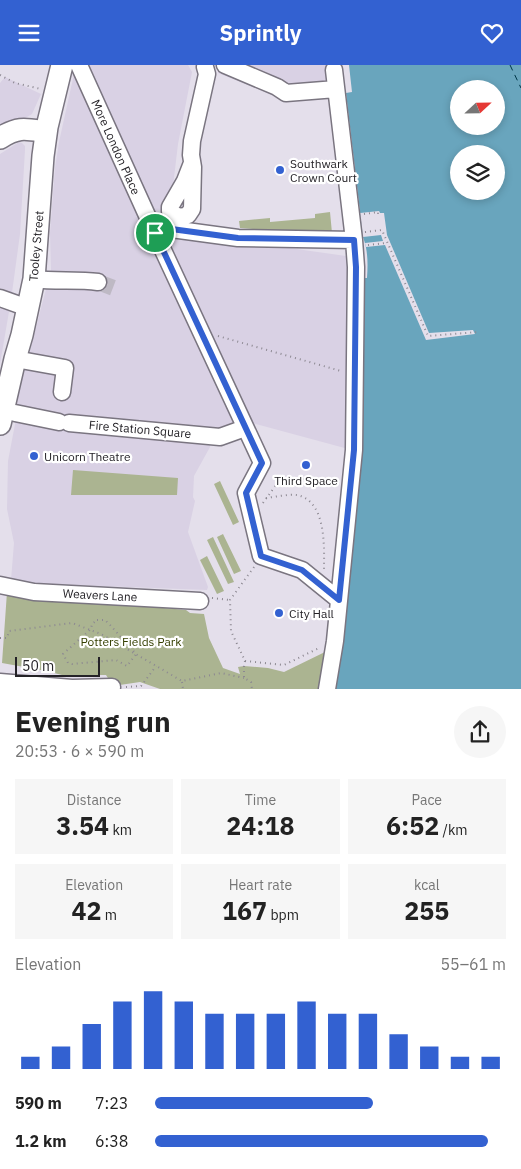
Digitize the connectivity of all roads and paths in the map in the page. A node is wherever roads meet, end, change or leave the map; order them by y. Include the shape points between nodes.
1 (62, 65) edge
2 (80, 65) edge
3 (224, 65) edge
4 (207, 66) edge
5 (334, 70) dead end
6 (0, 75) edge
7 (43, 89) dead end
8 (336, 89) junction
9 (46, 132) junction
10 (0, 138) edge
11 (192, 153) junction
12 (378, 213) dead end
13 (360, 214) dead end
14 (155, 233) junction
15 (360, 239) junction
16 (387, 243) junction
17 (34, 279) junction
18 (98, 282) tunnel mouth
19 (0, 298) edge
20 (28, 308) junction
21 (201, 331) junction
22 (478, 331) dead end
23 (9, 364) edge
24 (355, 375) junction
25 (62, 392) dead end
26 (7, 419) edge
27 (243, 424) junction
28 (351, 483) junction
29 (266, 498) junction
30 (253, 522) junction
31 (261, 556) junction
32 (0, 585) edge
33 (324, 588) junction
34 (205, 599) joint
35 (339, 600) junction
36 (230, 601) junction
37 (90, 629) junction
38 (0, 637) edge
39 (335, 641) junction
40 (136, 654) junction
41 (245, 661) junction
42 (156, 666) junction
43 (244, 677) junction
44 (182, 681) junction
45 (0, 682) edge
46 (141, 686) junction
47 (112, 687) joint
48 (72, 689) edge
49 (139, 689) edge
50 (183, 689) edge
51 (252, 689) edge
52 (327, 689) edge

1 - 9 main road, Tooley Street
2 - 14 street, More London Place
3 - 8 street via 286,93
4 - 11 street
5 - 8 street
6 - 7 path via 15,83
8 - 15 street
9 - 10 main road via 16,129
9 - 17 main road, Tooley Street
11 - 11 street via 192,209 188,215 175,216 171,214 170,207 180,153
12 - 13 path
14 - 15 street via 164,228 238,238
14 - 21 street, More London Place
15 - 16 path
15 - 16 path via 382,230
15 - 24 street via 356,267
16 - 22 path via 428,336
17 - 18 street
17 - 20 main road, Tooley Street
19 - 20 street
20 - 23 main road, Tooley Street via 22,335
21 - 24 path
21 - 27 street, More London Place
23 - 25 street via 65,368
23 - 26 main road, Tooley Street
24 - 28 street
26 - 27 street, Fire Station Square via 220,437
27 - 30 street, More London Place via 262,463 246,493
28 - 29 path via 302,479 276,485
28 - 35 street
29 - 30 path
29 - 33 path via 294,495 312,505 323,533
30 - 31 street
31 - 33 street via 302,570
31 - 36 path
32 - 34 street, Weavers Lane via 34,592
33 - 35 street
34 - 36 path
35 - 39 street
36 - 41 path via 231,631
37 - 38 path via 72,623 9,631 7,639
37 - 40 path
37 - 40 path via 97,620 105,620
37 - 40 path via 63,653 68,663 116,660 127,666
39 - 41 path via 284,665
39 - 52 street
40 - 42 path
41 - 43 path
42 - 44 path
42 - 46 path
43 - 44 path via 221,673
43 - 51 path via 251,682
44 - 50 path
45 - 48 street
46 - 47 path
46 - 49 path
47 - 48 street

